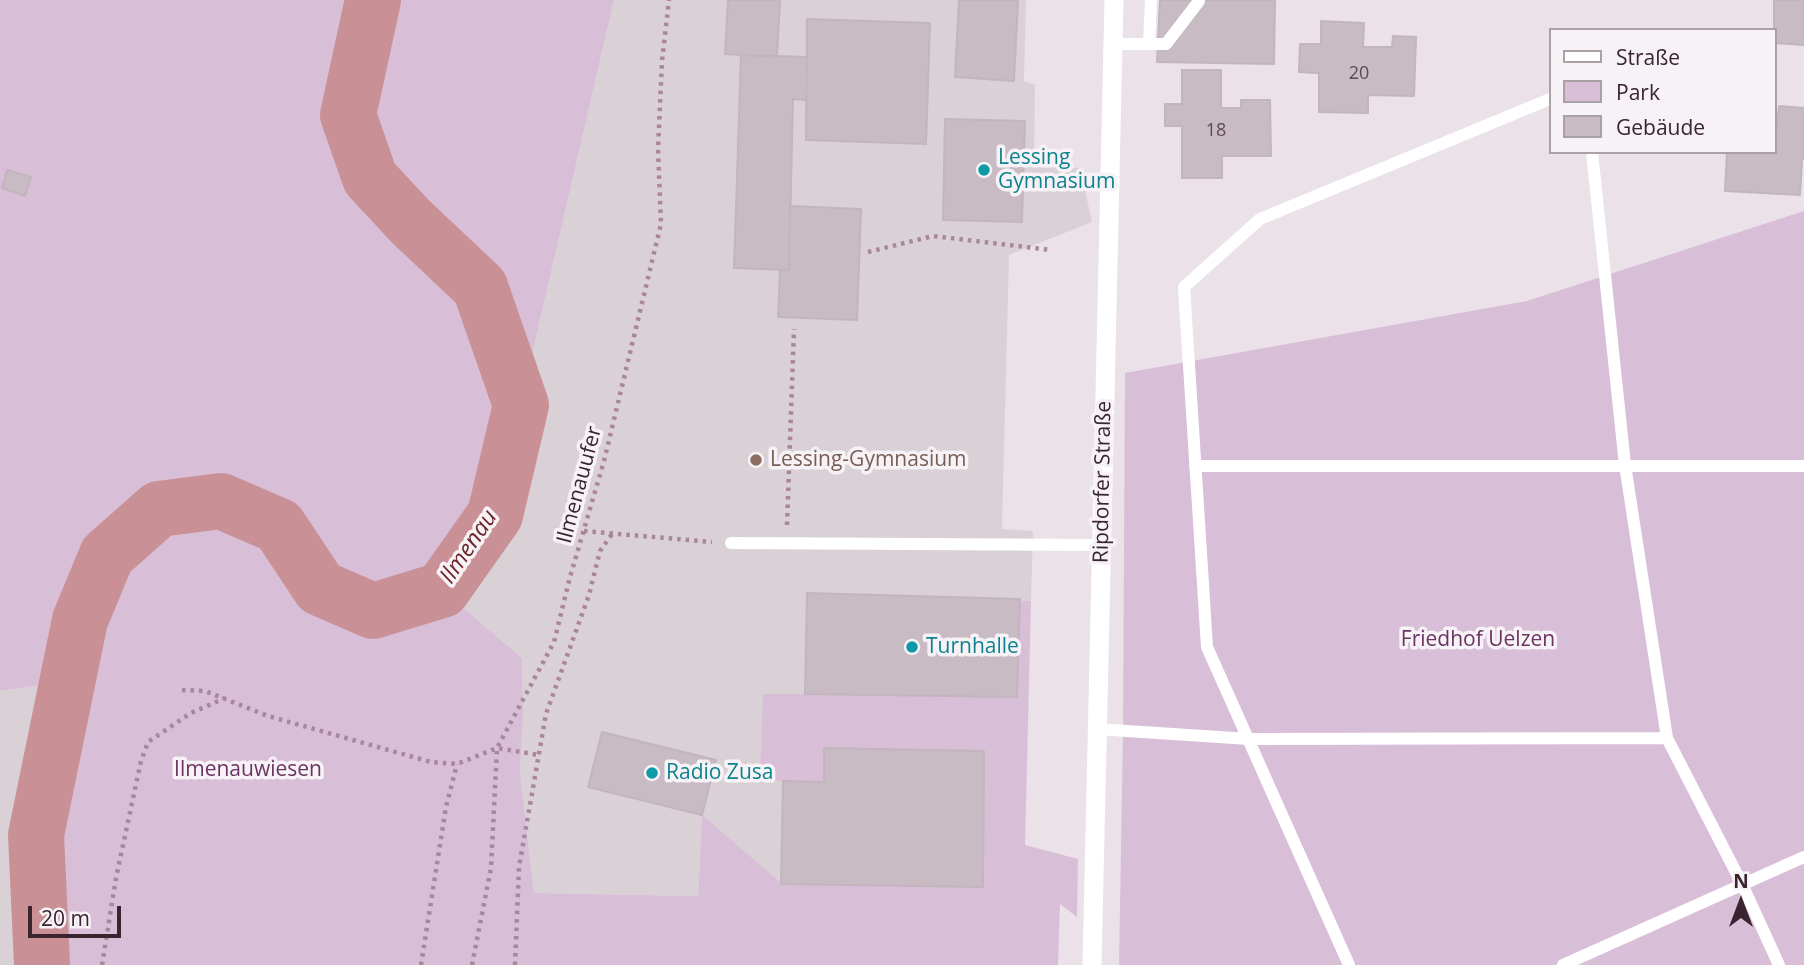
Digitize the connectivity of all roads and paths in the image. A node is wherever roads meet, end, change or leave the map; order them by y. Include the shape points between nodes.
1 (670, 0) edge
2 (1114, 0) edge
3 (1151, 0) edge
4 (1199, 1) edge
5 (1113, 44) junction
6 (1149, 44) junction
7 (1548, 100) edge
8 (1592, 154) edge
9 (1051, 250) dead end
10 (867, 252) dead end
11 (794, 329) dead end
12 (1625, 465) junction
13 (1195, 466) junction
14 (1804, 466) edge
15 (584, 531) junction
16 (612, 534) junction
17 (731, 543) joint
18 (786, 543) junction
19 (1101, 544) junction
20 (182, 690) dead end
21 (226, 698) junction
22 (1097, 729) junction
23 (1667, 738) junction
24 (1249, 739) junction
25 (497, 748) junction
26 (539, 755) junction
27 (457, 764) junction
28 (1804, 857) edge
29 (1742, 884) junction
30 (102, 965) edge
31 (421, 965) edge
32 (472, 965) edge
33 (515, 965) edge
34 (1092, 965) edge
35 (1349, 965) edge
36 (1563, 965) edge
37 (1779, 965) edge

1 - 15 path, Ilmenauufer via 658,149 661,224
2 - 5 street, Ripdorfer Straße
3 - 6 lane
4 - 6 lane via 1166,44
5 - 6 lane
5 - 19 street, Ripdorfer Straße
7 - 13 lane via 1260,219 1184,287
8 - 12 lane
9 - 10 path via 933,236
11 - 18 path
12 - 13 lane
12 - 14 lane
12 - 23 lane
13 - 24 lane via 1208,647
15 - 16 path
15 - 25 path, Ilmenauufer via 554,642
16 - 17 path
16 - 26 path via 600,551 546,714
17 - 18 lane
18 - 19 lane
19 - 22 street, Ripdorfer Straße
20 - 21 path
21 - 27 path via 342,738 431,762
21 - 30 path via 191,713 148,742 119,865
22 - 24 lane
22 - 34 street, Ripdorfer Straße
23 - 24 lane
23 - 29 lane
24 - 35 lane
25 - 26 path
25 - 27 path
25 - 32 path, Ilmenauufer via 491,868
26 - 33 path via 519,867
27 - 31 path
28 - 29 lane
29 - 36 lane
29 - 37 lane

